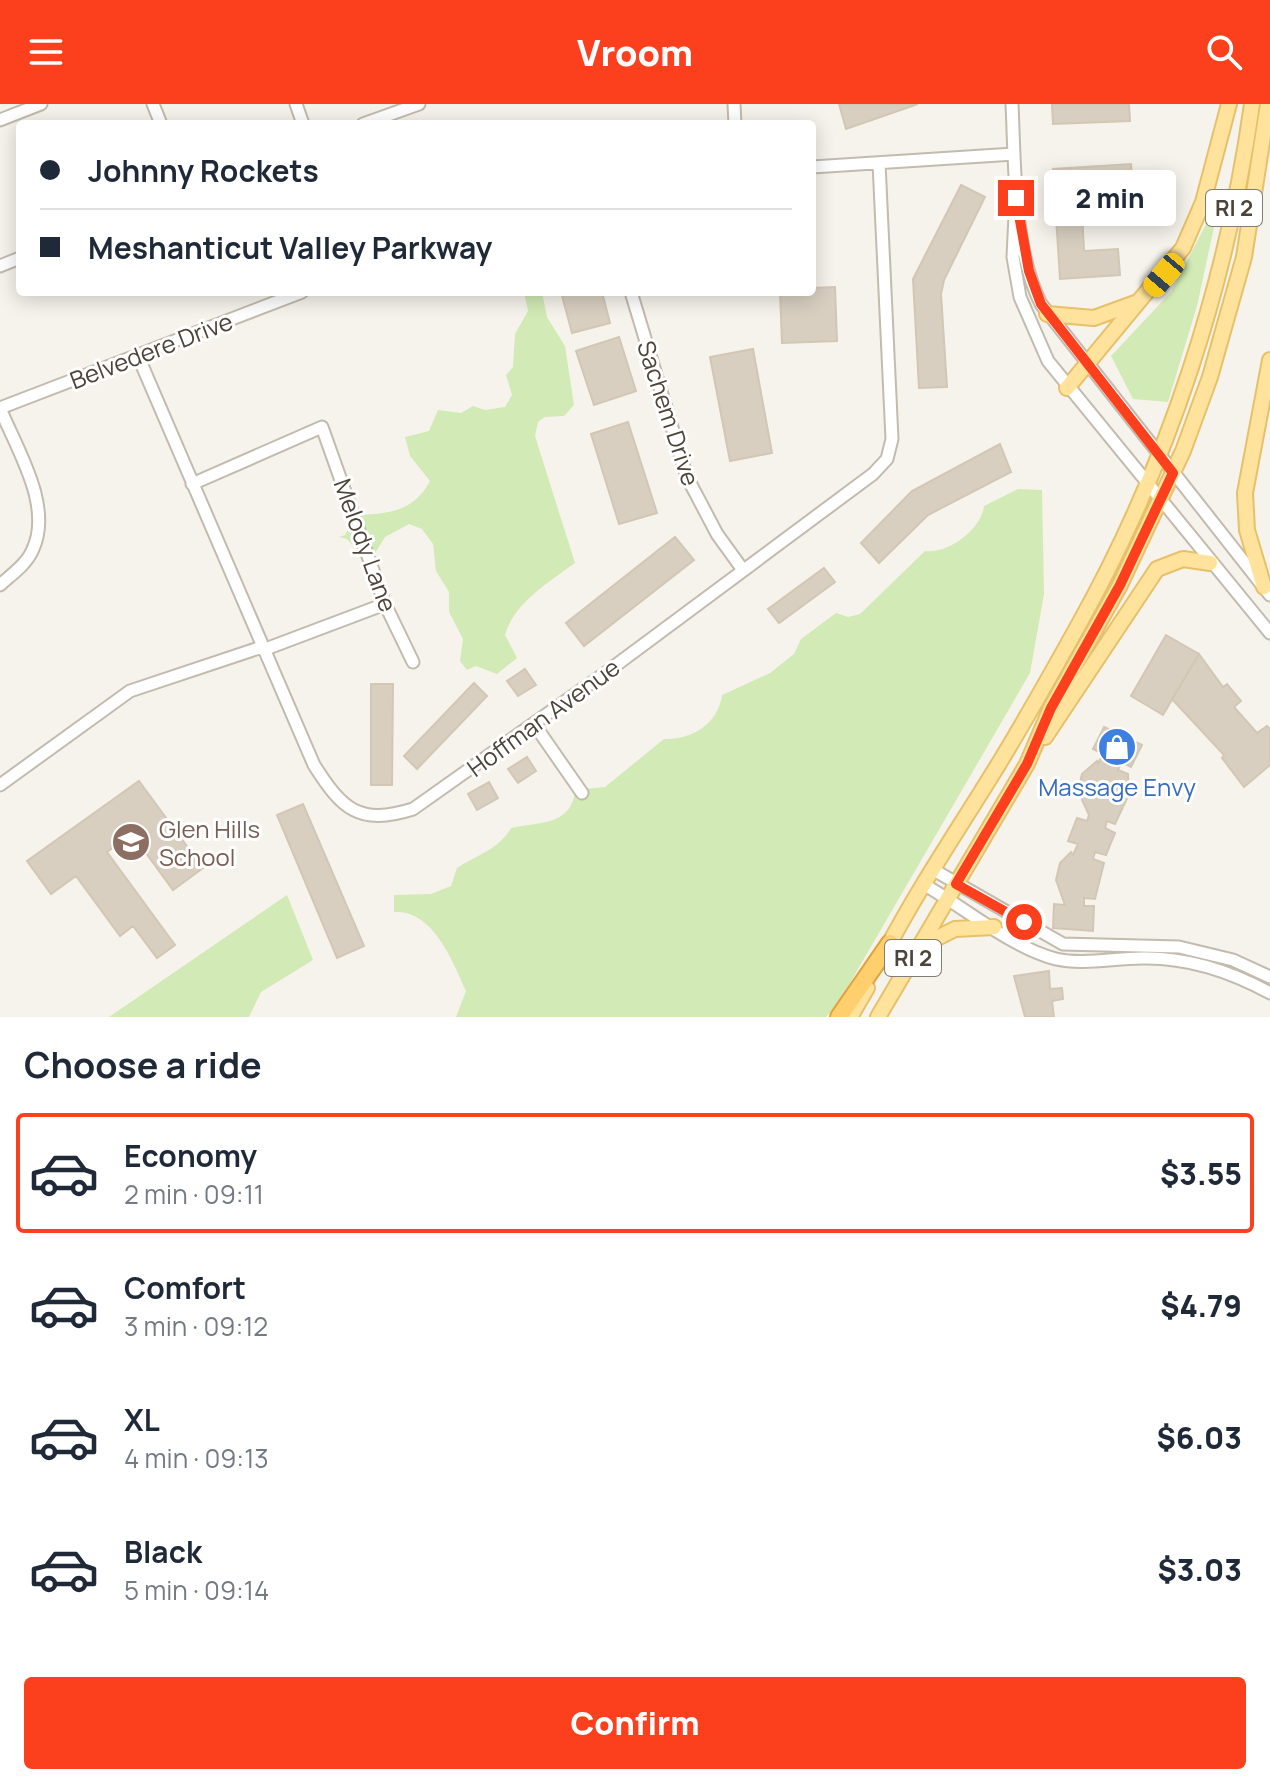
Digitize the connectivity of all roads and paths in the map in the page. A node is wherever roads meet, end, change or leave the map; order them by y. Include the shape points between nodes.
1 (41, 104) edge
2 (419, 104) edge
3 (1012, 104) edge
4 (1229, 104) edge
5 (1252, 104) edge
6 (1268, 104) edge
7 (0, 120) edge
8 (374, 120) edge
9 (1014, 154) junction
10 (879, 163) junction
11 (816, 167) edge
12 (1016, 198) junction
13 (292, 296) edge
14 (632, 296) edge
15 (1142, 299) junction
16 (1047, 314) junction
17 (138, 356) junction
18 (1270, 360) edge
19 (1086, 363) junction
20 (1067, 388) junction
21 (0, 408) edge
22 (1159, 452) junction
23 (1173, 473) junction
24 (192, 484) junction
25 (1146, 484) junction
26 (1160, 501) junction
27 (1210, 563) junction
28 (743, 570) junction
29 (0, 585) edge
30 (1267, 591) edge
31 (385, 604) junction
32 (1270, 633) edge
33 (263, 648) junction
34 (413, 662) dead end
35 (534, 724) junction
36 (1027, 764) junction
37 (0, 785) edge
38 (582, 793) dead end
39 (932, 869) junction
40 (923, 884) junction
41 (956, 884) junction
42 (948, 898) junction
43 (994, 927) junction
44 (890, 943) junction
45 (920, 946) junction
46 (1270, 977) edge
47 (1270, 993) edge
48 (839, 1017) edge
49 (850, 1017) edge
50 (878, 1017) edge

1 - 7 street
2 - 8 street
3 - 9 street
4 - 15 main road via 1192,232
5 - 22 main road, RI 2 via 1219,272
6 - 23 main road, RI 2 via 1253,214 1234,297
9 - 10 street
9 - 12 street
10 - 11 street
10 - 28 street, Hoffman Avenue via 892,439 887,459
12 - 16 street via 1029,271
12 - 20 street via 1013,257 1020,297 1040,348
13 - 17 street, Belvedere Drive
14 - 28 street, Sachem Drive via 687,477 711,525
15 - 16 main road via 1094,318
15 - 19 main road
16 - 19 street
17 - 21 street, Belvedere Drive
17 - 24 street, Hoffman Avenue
18 - 30 main road via 1245,493 1247,530
19 - 20 main road
19 - 22 street
20 - 25 street
21 - 29 street via 39,506 39,520 29,556
22 - 23 street
22 - 25 main road, RI 2
23 - 26 main road, RI 2
23 - 30 street
24 - 31 street, Melody Lane via 322,427
24 - 33 street, Hoffman Avenue
25 - 26 street
25 - 39 main road, RI 2 via 1081,620
26 - 27 street
26 - 36 main road, RI 2
27 - 32 street
27 - 36 main road via 1175,560 1157,569
28 - 35 street, Hoffman Avenue
31 - 33 street
31 - 34 street, Melody Lane
33 - 35 street, Hoffman Avenue via 314,765 339,801 366,816 413,809
33 - 37 street via 130,691
35 - 38 street
36 - 41 main road, RI 2
39 - 40 main road, RI 2
39 - 41 street
40 - 42 street
40 - 44 main road, RI 2
41 - 42 main road, RI 2
41 - 46 street via 1063,944 1179,947 1233,960
42 - 43 street
42 - 45 main road, RI 2
43 - 45 main road via 955,929
43 - 47 street via 1057,959 1189,962
44 - 48 highway
44 - 49 main road, RI 2
45 - 50 main road, RI 2

